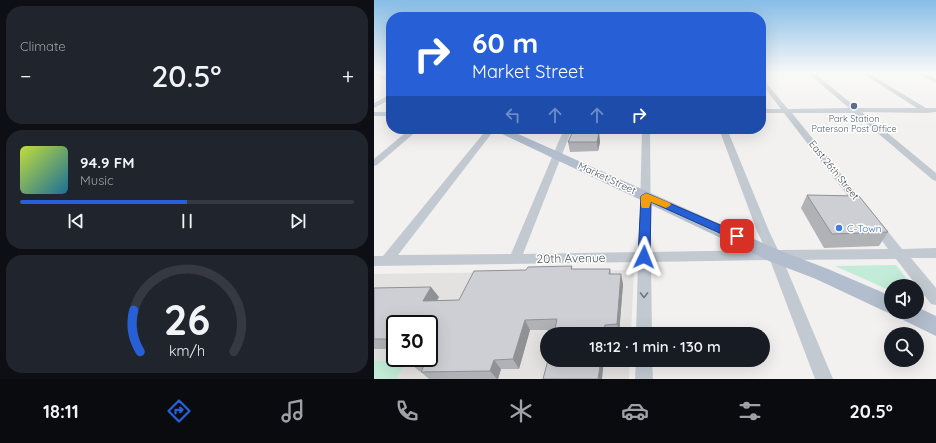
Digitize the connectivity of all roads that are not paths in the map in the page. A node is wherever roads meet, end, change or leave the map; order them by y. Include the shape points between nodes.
1 (770, 91) edge
2 (832, 91) edge
3 (894, 91) edge
4 (386, 99) edge
5 (374, 106) edge
6 (925, 110) junction
7 (936, 110) edge
8 (766, 111) edge
9 (786, 111) junction
10 (856, 111) junction
11 (374, 114) edge
12 (386, 114) edge
13 (936, 117) edge
14 (409, 134) edge
15 (487, 134) edge
16 (510, 134) edge
17 (566, 134) edge
18 (646, 134) edge
19 (725, 134) edge
20 (557, 155) junction
21 (374, 163) edge
22 (936, 178) edge
23 (646, 196) junction
24 (936, 253) edge
25 (900, 254) junction
26 (775, 256) junction
27 (644, 257) junction
28 (515, 259) junction
29 (380, 261) edge
30 (936, 299) edge
31 (884, 302) edge
32 (921, 319) edge
33 (936, 326) edge
34 (644, 327) edge
35 (644, 367) edge
36 (644, 379) edge
37 (824, 379) edge

1 - 9 street, East 26th Street
2 - 10 street
3 - 6 street
4 - 5 street
6 - 7 street
6 - 10 street
6 - 13 street
8 - 9 street
9 - 10 street
9 - 25 street, East 26th Street
10 - 22 street
11 - 12 street
14 - 21 street
15 - 29 street
16 - 20 main road, Market Street
17 - 20 street
18 - 23 street
19 - 26 street
20 - 23 main road, Market Street
20 - 28 street
23 - 26 main road, Market Street
23 - 27 street
24 - 25 street, 20th Avenue
25 - 26 street, 20th Avenue
25 - 30 street, East 26th Street
26 - 27 street, 20th Avenue
26 - 31 main road, Market Street
26 - 37 street
27 - 28 street, 20th Avenue
27 -> 34 street
28 - 29 street, 20th Avenue
32 - 33 main road
35 - 36 street

